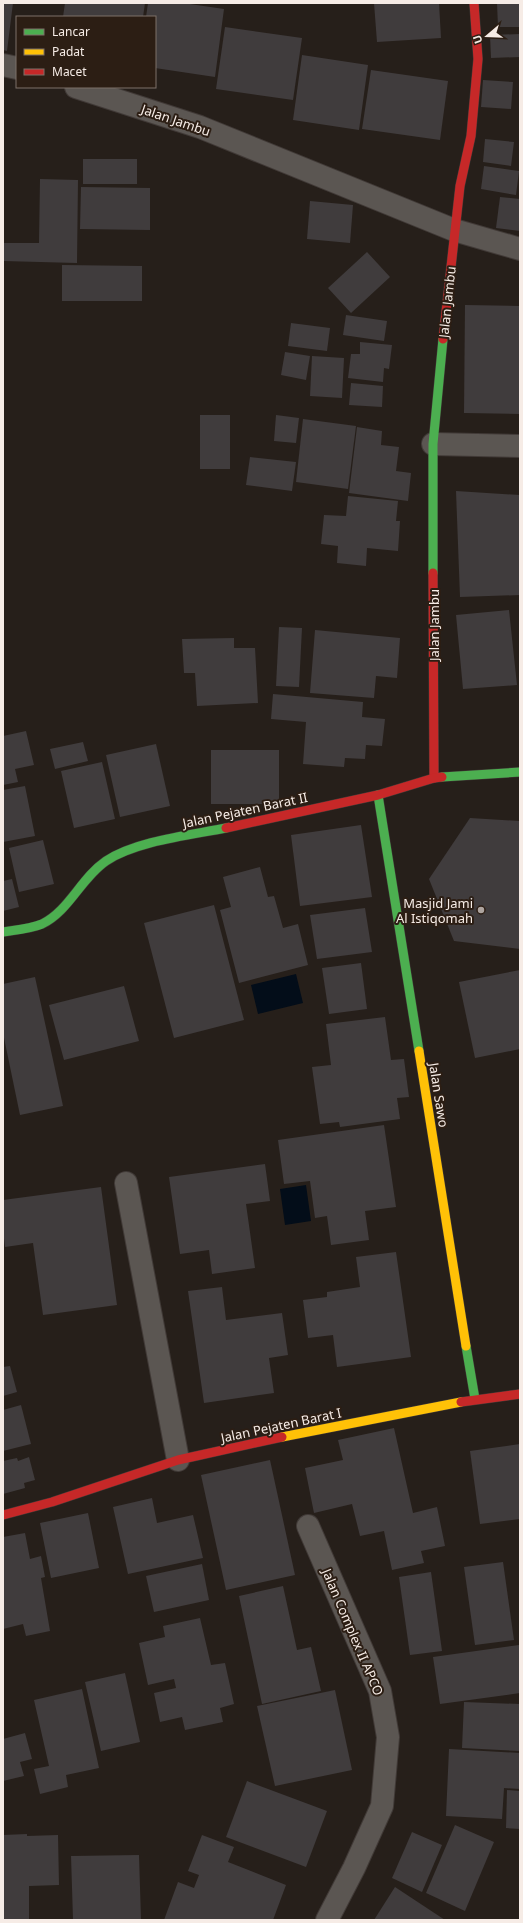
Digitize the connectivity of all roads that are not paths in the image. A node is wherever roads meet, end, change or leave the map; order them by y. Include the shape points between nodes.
1 (474, 3) edge
2 (79, 88) edge
3 (454, 230) junction
4 (520, 249) edge
5 (433, 444) junction
6 (520, 446) edge
7 (520, 772) edge
8 (434, 778) junction
9 (378, 795) junction
10 (3, 932) edge
11 (126, 1183) dead end
12 (520, 1394) edge
13 (475, 1399) junction
14 (178, 1460) junction
15 (3, 1515) edge
16 (308, 1526) dead end
17 (327, 1920) edge

1 - 3 street via 478,59 471,136
2 - 3 street, Jalan Jambu via 200,127
3 - 4 street
3 - 5 street, Jalan Jambu
5 - 6 street
5 - 8 street, Jalan Jambu
7 - 8 street, Jalan Pejaten Barat II
8 - 9 street, Jalan Pejaten Barat II
9 - 10 street, Jalan Pejaten Barat II via 120,852 100,864 63,908 49,920 34,927
9 - 13 street, Jalan Sawo
11 - 14 street
12 - 13 street, Jalan Pejaten Barat I
13 - 14 street, Jalan Pejaten Barat I
14 - 15 street, Jalan Pejaten Barat I via 52,1502
16 - 17 street, Jalan Complex II APCO via 380,1691 388,1737 382,1806

